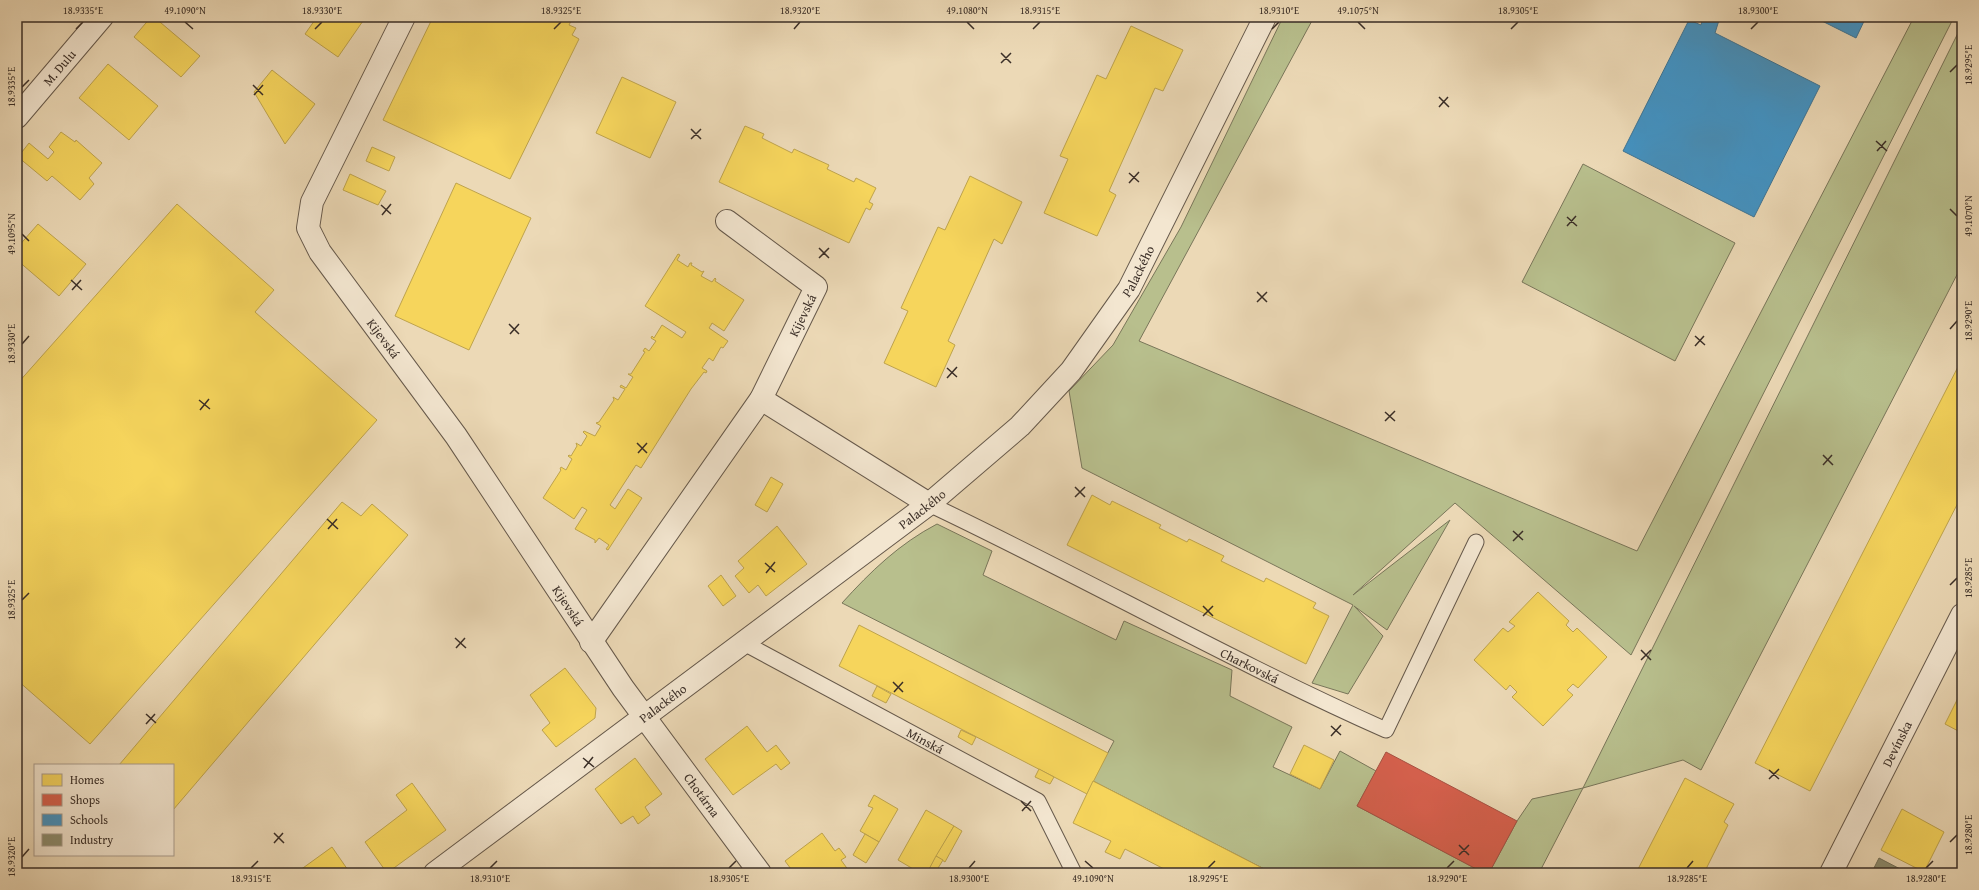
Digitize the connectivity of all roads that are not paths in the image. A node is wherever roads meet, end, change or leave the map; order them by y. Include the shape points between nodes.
1 (102, 17) edge
2 (404, 17) edge
3 (1265, 17) edge
4 (17, 117) edge
5 (727, 221) dead end
6 (761, 399) junction
7 (929, 504) junction
8 (1476, 542) dead end
9 (1962, 615) edge
10 (591, 642) junction
11 (742, 642) junction
12 (643, 717) junction
13 (435, 873) edge
14 (760, 873) edge
15 (1074, 873) edge
16 (1830, 873) edge

1 - 4 street, M. Dulu
2 - 10 street, Kijevská via 312,202 308,228 320,252 456,436
3 - 7 street, Palackého via 1129,289 1071,371 1020,426
5 - 6 street, Kijevská via 816,287
6 - 7 street
6 - 10 street, Kijevská
7 - 8 lane, Charkovská via 1307,694 1386,730
7 - 11 street, Palackého
9 - 16 street, Devínska
10 - 12 street, Kijevská
11 - 12 street, Palackého
11 - 15 lane, Minská via 1038,801
12 - 13 street, Palackého
12 - 14 street, Chotárna

